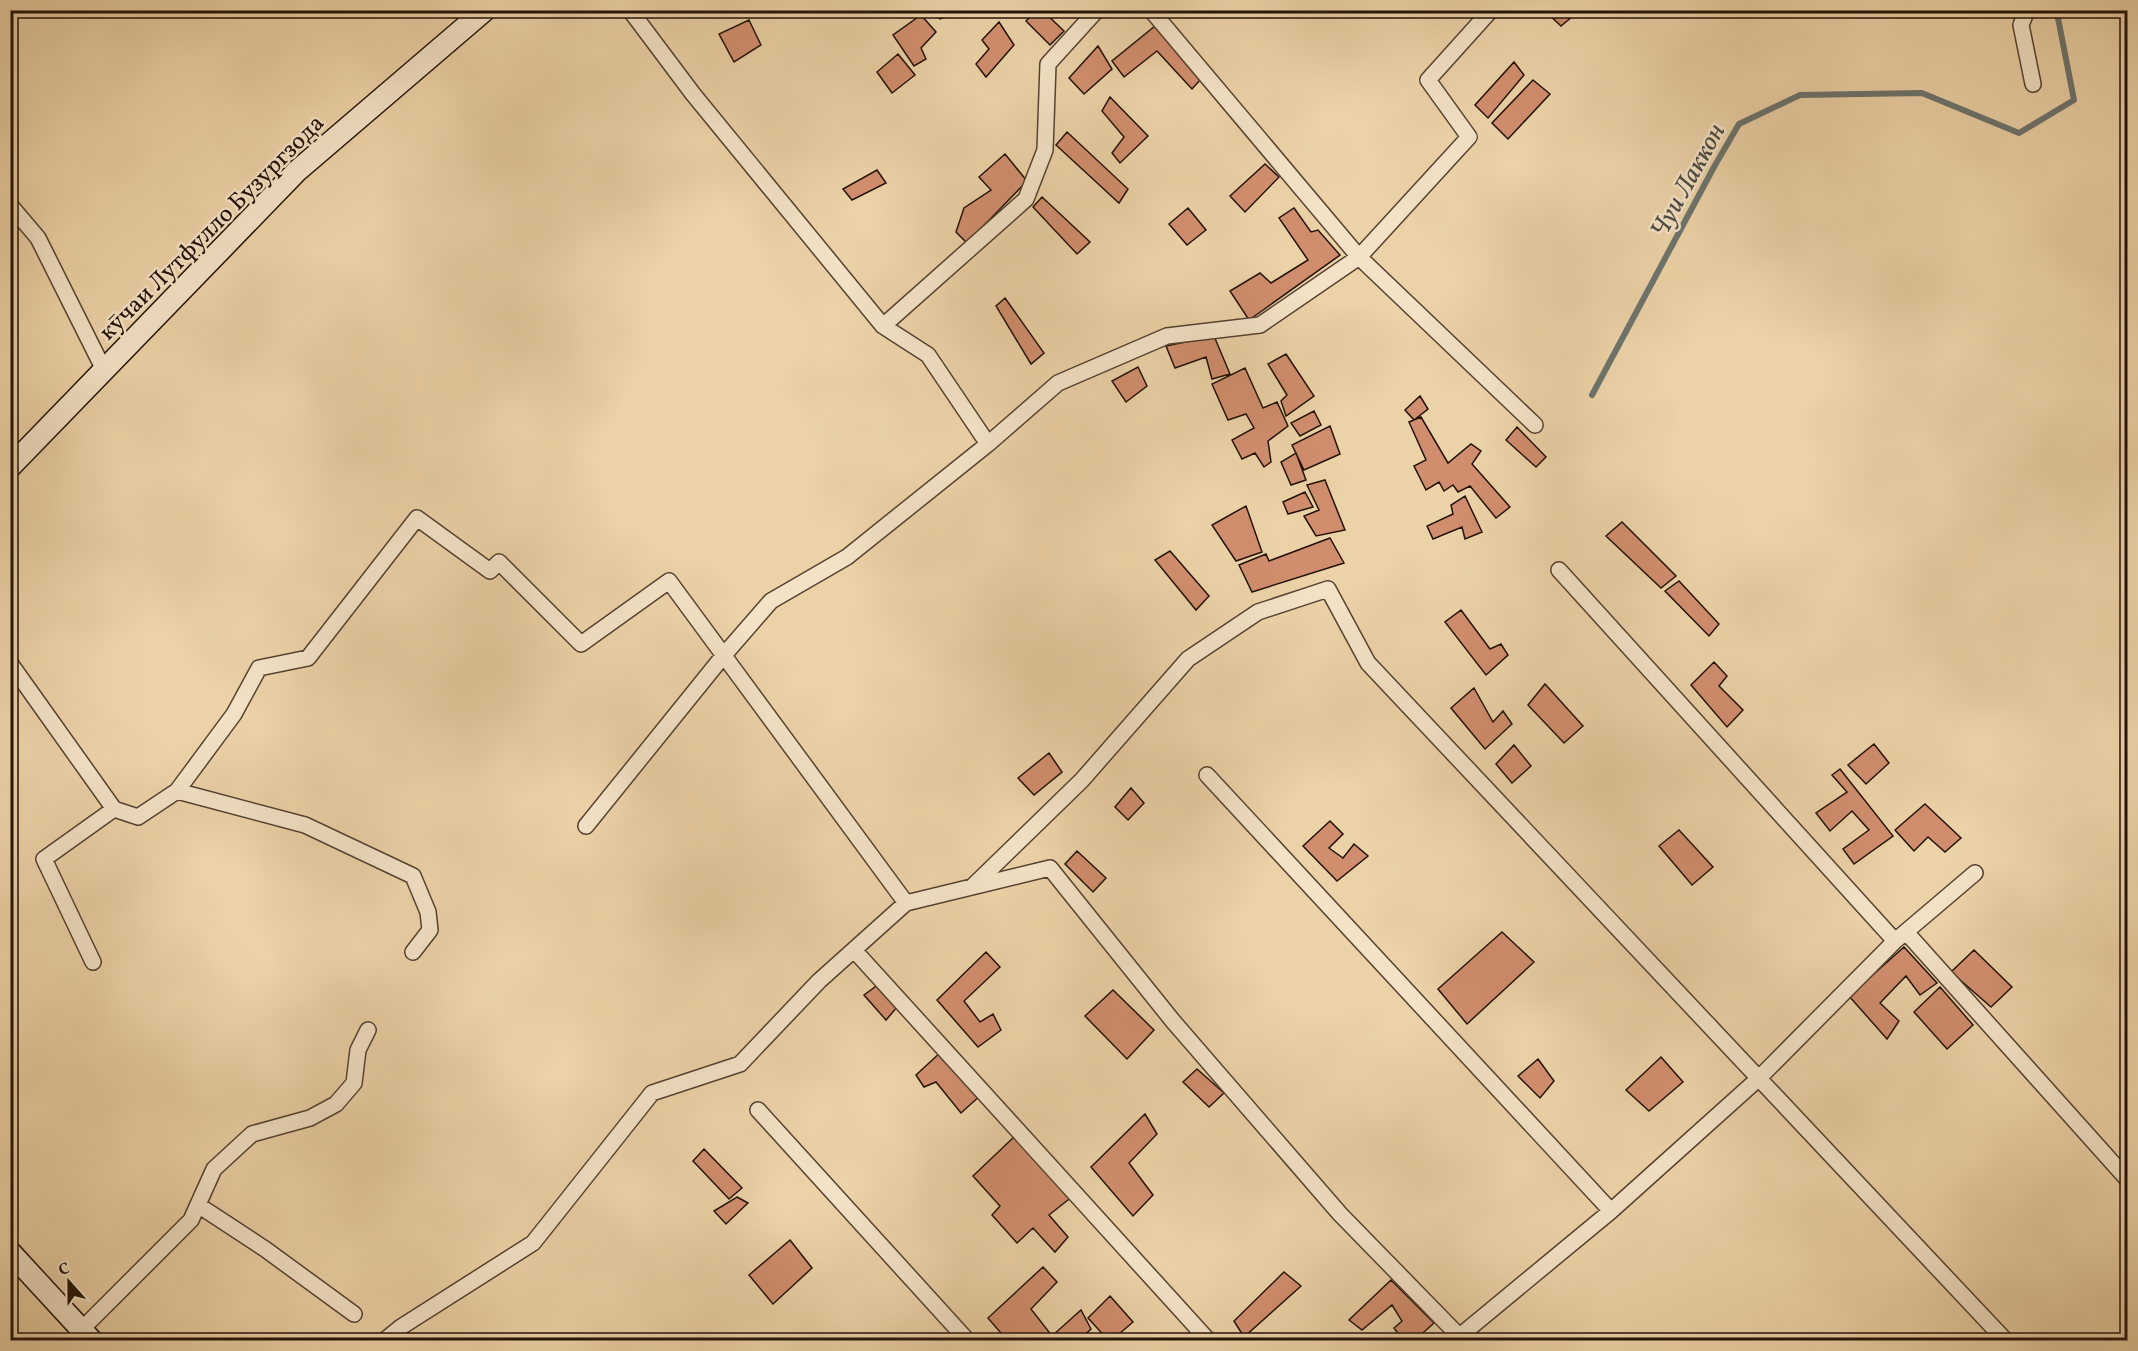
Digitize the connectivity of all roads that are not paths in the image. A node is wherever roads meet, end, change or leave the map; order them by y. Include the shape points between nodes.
1 (485, 10) edge
2 (630, 10) edge
3 (1097, 10) edge
4 (1152, 10) edge
5 (1491, 10) edge
6 (2027, 10) edge
7 (2033, 84) dead end
8 (10, 205) edge
9 (1359, 257) junction
10 (883, 326) junction
11 (104, 370) junction
12 (1535, 425) dead end
13 (988, 444) junction
14 (10, 467) edge
15 (1559, 570) dead end
16 (724, 655) junction
17 (10, 663) edge
18 (1207, 775) dead end
19 (177, 791) junction
20 (114, 809) junction
21 (586, 826) dead end
22 (1975, 873) dead end
23 (972, 887) junction
24 (906, 903) junction
25 (1901, 937) junction
26 (854, 950) junction
27 (413, 952) dead end
28 (93, 962) dead end
29 (368, 1030) dead end
30 (1758, 1079) junction
31 (758, 1110) dead end
32 (2127, 1180) edge
33 (198, 1205) junction
34 (1611, 1211) junction
35 (10, 1252) edge
36 (354, 1314) dead end
37 (86, 1336) edge
38 (1459, 1340) edge
39 (385, 1341) edge
40 (967, 1341) edge
41 (1208, 1341) edge
42 (2004, 1341) edge

1 - 11 main road, кӯчаи Лутфулло Бузургзода via 297,171
2 - 10 street via 693,94
3 - 10 street via 1048,64 1045,150 1026,199
4 - 9 street
5 - 9 street via 1428,80 1469,137
6 - 7 street via 2021,25
8 - 11 street via 38,238
9 - 12 street
9 - 13 street via 1260,325 1167,336 1058,383
10 - 13 street via 928,355
11 - 14 main road, кӯчаи Лутфулло Бузургзода
13 - 16 street via 847,557 771,601
15 - 25 street
16 - 19 street via 669,580 581,644 499,562 490,571 417,518 308,658 259,668 234,714
16 - 21 street
16 - 24 street
17 - 20 street
18 - 34 street
19 - 20 street via 138,817
19 - 27 street via 305,825 413,876 428,912 430,930
20 - 28 street via 44,859
22 - 25 street
23 - 24 street
23 - 30 street via 1082,780 1188,659 1258,612 1328,589 1368,663
23 - 38 street via 1050,868 1172,1020 1333,1205
24 - 26 street
25 - 30 street
25 - 32 street
26 - 39 street via 740,1064 652,1093 532,1243
26 - 41 street
29 - 33 street via 358,1050 354,1083 336,1104 310,1118 252,1134 214,1169
30 - 34 street
30 - 42 street
31 - 40 street
33 - 36 street
33 - 37 street via 191,1220
34 - 38 street
35 - 37 main road

